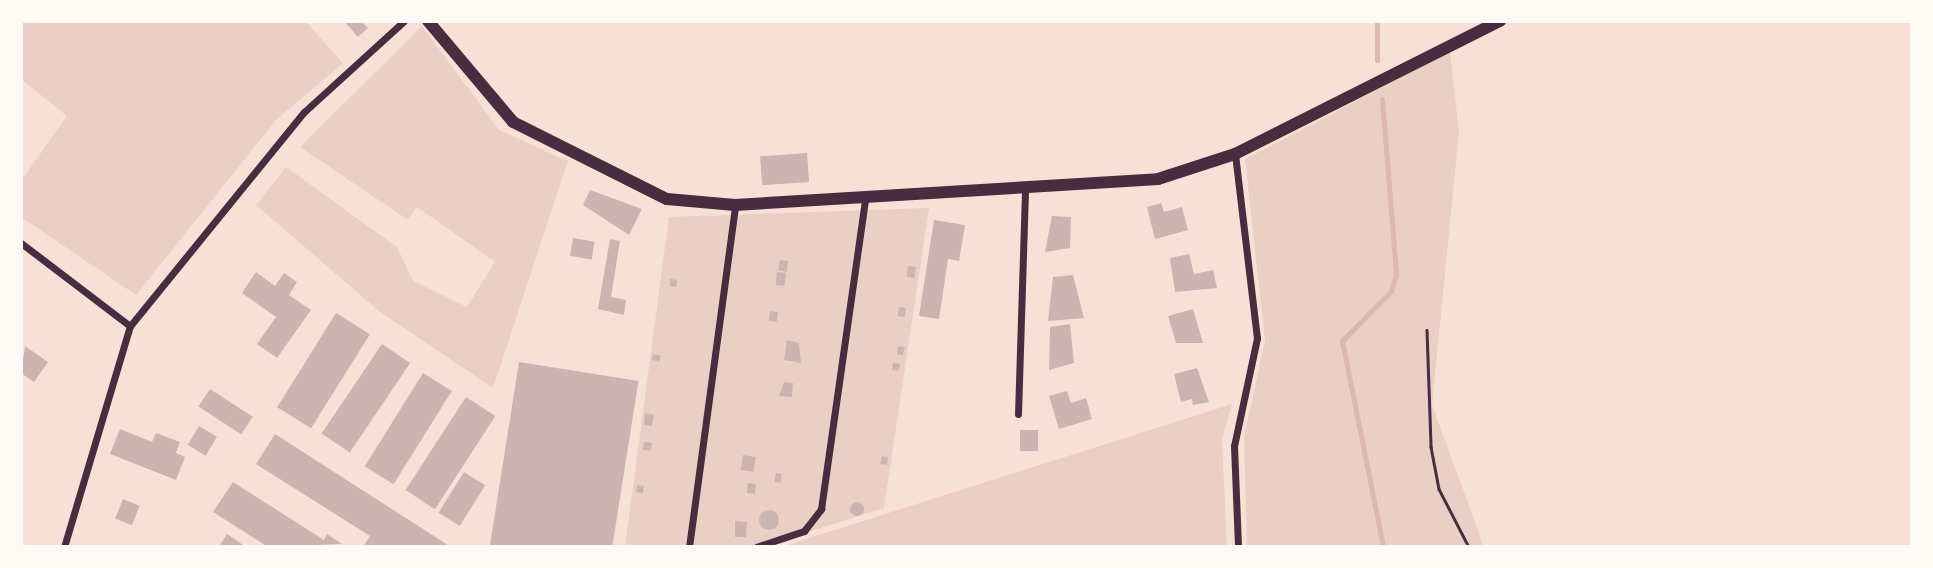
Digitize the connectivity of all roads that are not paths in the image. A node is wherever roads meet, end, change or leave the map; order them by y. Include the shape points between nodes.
1 (404, 21) edge
2 (428, 21) edge
3 (1500, 21) edge
4 (1236, 154) junction
5 (1025, 190) junction
6 (865, 198) junction
7 (734, 205) junction
8 (21, 243) edge
9 (130, 326) junction
10 (1018, 414) dead end
11 (64, 547) edge
12 (690, 547) edge
13 (756, 547) edge
14 (1238, 547) edge

1 - 9 street via 304,112
2 - 7 street via 513,122 667,199
3 - 4 street
4 - 5 street via 1158,179
4 - 14 street via 1257,338 1234,446
5 - 6 street
5 - 10 street
6 - 7 street
6 - 13 street via 821,509 804,531
7 - 12 street
8 - 9 street
9 - 11 street

